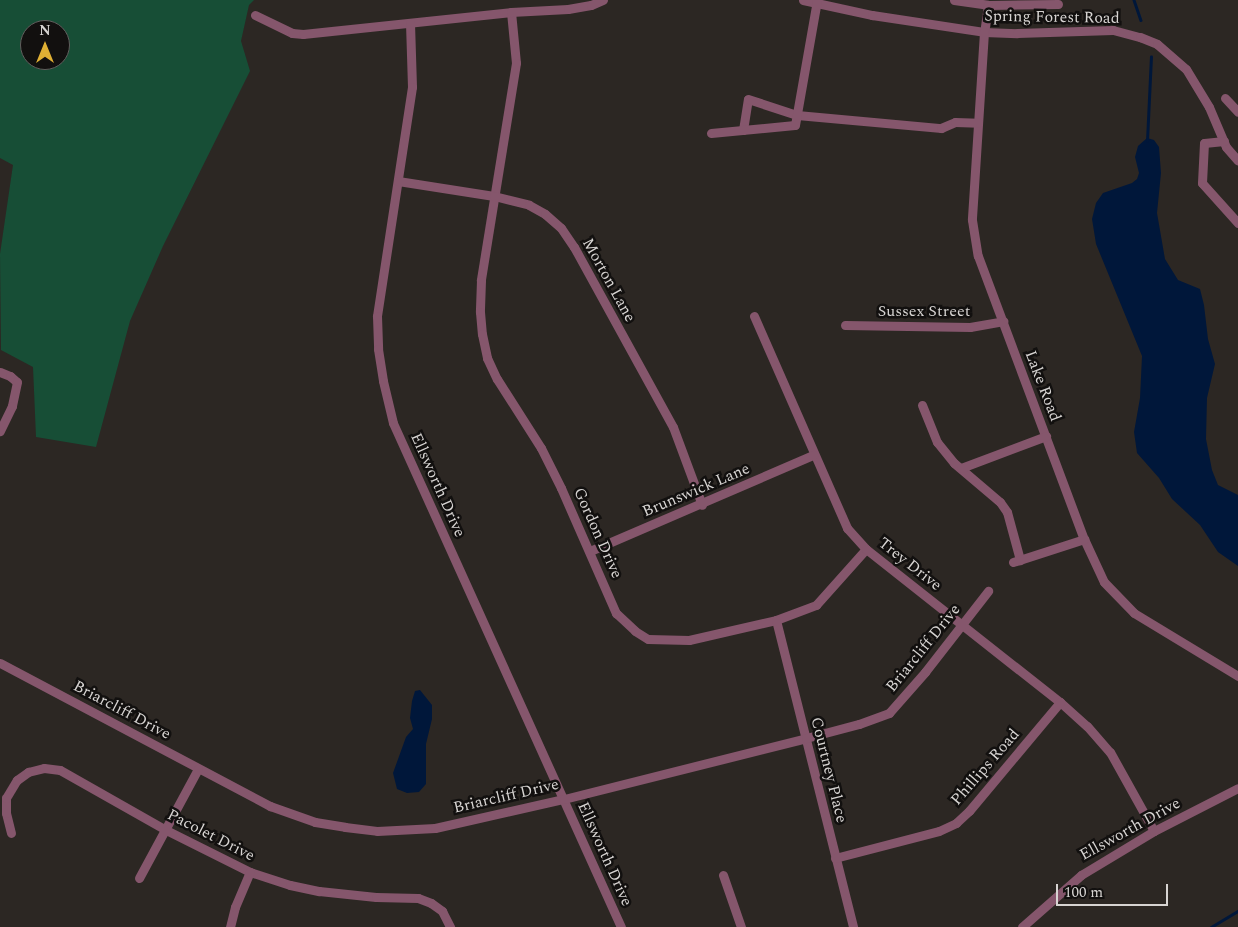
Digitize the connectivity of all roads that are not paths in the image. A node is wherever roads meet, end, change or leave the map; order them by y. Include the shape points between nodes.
1 (603, 0) edge
2 (803, 0) edge
3 (954, 0) edge
4 (816, 1) edge
5 (1058, 4) dead end
6 (988, 5) junction
7 (512, 12) junction
8 (255, 15) dead end
9 (410, 24) junction
10 (984, 32) junction
11 (1225, 98) dead end
12 (1238, 112) edge
13 (797, 115) junction
14 (978, 123) junction
15 (743, 130) junction
16 (711, 133) dead end
17 (1224, 141) junction
18 (1238, 161) edge
19 (398, 181) junction
20 (494, 196) junction
21 (1238, 223) edge
22 (754, 316) dead end
23 (1003, 321) junction
24 (845, 325) dead end
25 (0, 372) edge
26 (922, 405) dead end
27 (0, 431) edge
28 (1046, 436) junction
29 (813, 455) junction
30 (961, 468) junction
31 (702, 505) junction
32 (1084, 539) junction
33 (866, 550) junction
34 (590, 551) junction
35 (988, 591) dead end
36 (776, 620) junction
37 (961, 623) junction
38 (0, 663) edge
39 (1238, 676) edge
40 (1060, 702) junction
41 (806, 738) junction
42 (198, 769) junction
43 (1238, 788) edge
44 (564, 799) junction
45 (166, 830) junction
46 (1154, 831) junction
47 (11, 833) dead end
48 (835, 858) junction
49 (250, 872) junction
50 (723, 875) dead end
51 (139, 878) dead end
52 (230, 927) edge
53 (450, 927) edge
54 (621, 927) edge
55 (741, 927) edge
56 (852, 927) edge
57 (1022, 927) edge

1 - 7 street via 591,5
2 - 4 street, Spring Forest Road
3 - 6 street
4 - 10 street, Spring Forest Road via 872,15
4 - 13 street
5 - 6 street
6 - 10 street, Lake Road
7 - 9 street
7 - 20 street, Gordon Drive via 516,63
8 - 9 street via 292,33 302,34
9 - 19 street, Ellsworth Drive via 412,87
10 - 14 street, Lake Road
10 - 17 street, Spring Forest Road via 1017,34 1113,30 1157,44 1186,69 1209,107
11 - 12 street
13 - 14 street via 941,128 955,122
13 - 15 street via 795,125
13 - 15 street via 748,99
14 - 23 street, Lake Road via 972,220 978,256
15 - 16 street
17 - 18 street, Spring Forest Road
17 - 21 street via 1204,143 1202,183
19 - 20 street, Morton Lane
19 - 44 street, Ellsworth Drive via 377,316 383,380 394,423
20 - 31 street, Morton Lane via 529,205 545,214 574,246 673,427
20 - 34 street, Gordon Drive via 481,280 480,312 487,358 541,448
22 - 29 street, Trey Drive
23 - 24 street, Sussex Street via 970,327
23 - 28 street, Lake Road
25 - 27 street via 17,382 12,406
26 - 30 street via 937,442
28 - 30 street
28 - 32 street, Lake Road
29 - 31 street, Brunswick Lane
29 - 33 street, Trey Drive via 847,528
30 - 32 street via 1007,512 1016,561
31 - 34 street, Brunswick Lane
32 - 39 street, Lake Road via 1104,582 1134,613
33 - 36 street, Gordon Drive via 816,605
33 - 37 street, Trey Drive
34 - 36 street, Gordon Drive via 616,613 648,639 689,640
35 - 37 street, Briarcliff Drive
36 - 41 street, Courtney Place
37 - 40 street, Trey Drive
37 - 41 street, Briarcliff Drive via 889,713
38 - 42 street, Briarcliff Drive via 127,728
40 - 46 street, Trey Drive via 1110,752
40 - 48 street, Phillips Road via 956,823 939,831
41 - 44 street, Briarcliff Drive
41 - 48 street, Courtney Place
42 - 44 street, Briarcliff Drive via 270,806 315,822 377,831 435,828
42 - 45 street
43 - 46 street, Ellsworth Drive
44 - 54 street, Ellsworth Drive
45 - 47 street, Pacolet Drive via 60,770 44,768 28,772 17,780 6,798
45 - 49 street, Pacolet Drive
45 - 51 street
46 - 57 street, Ellsworth Drive via 1081,874
48 - 56 street, Courtney Place
49 - 52 street
49 - 53 street, Pacolet Drive via 319,891 418,898 442,912
50 - 55 street

